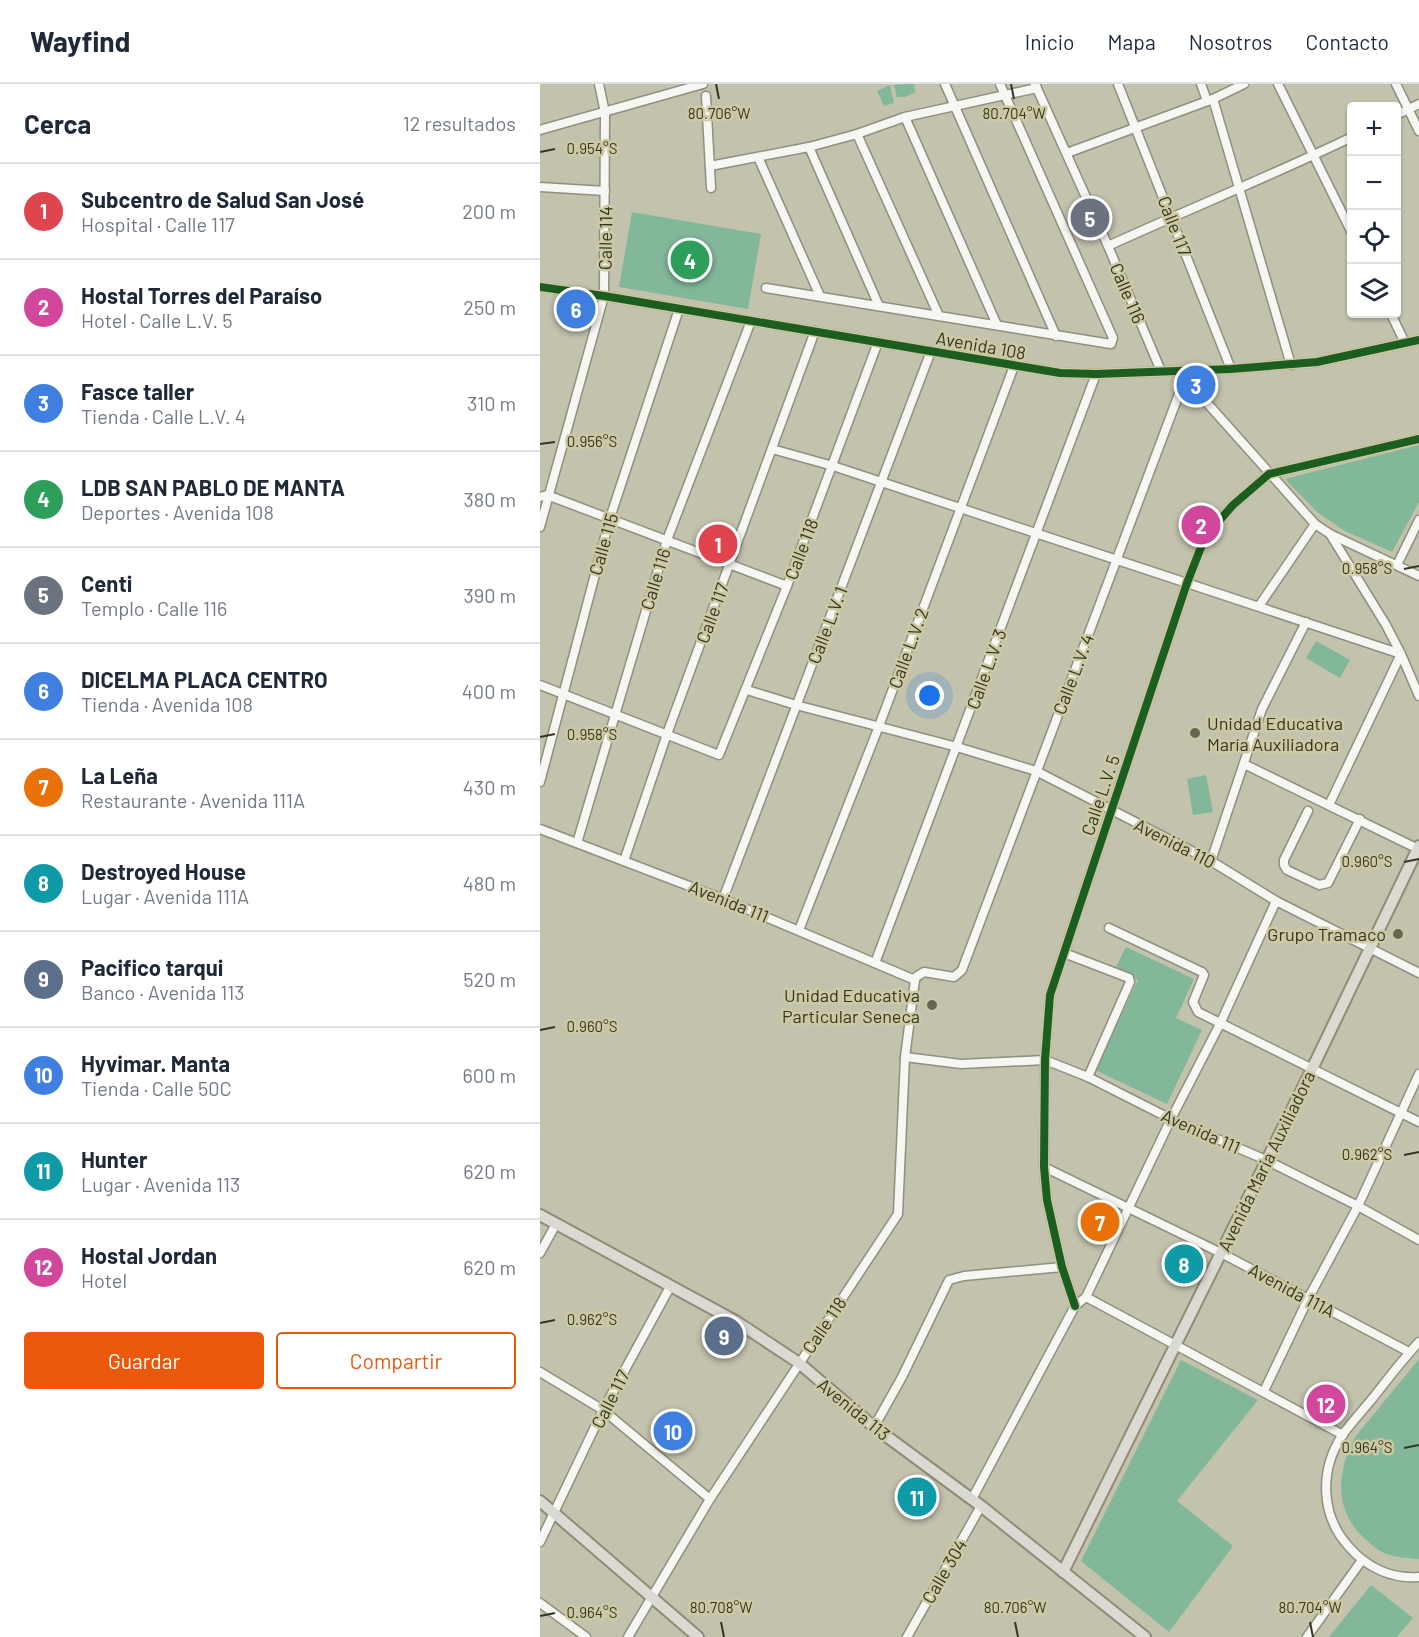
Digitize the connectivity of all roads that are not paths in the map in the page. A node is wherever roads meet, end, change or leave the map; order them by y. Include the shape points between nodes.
1 (599, 84) edge
2 (703, 84) edge
3 (945, 84) edge
4 (1000, 84) edge
5 (1118, 84) edge
6 (1201, 84) edge
7 (1244, 84) edge
8 (1278, 84) edge
9 (1396, 84) edge
10 (1036, 86) edge
11 (706, 96) dead end
12 (1005, 96) junction
13 (1210, 100) junction
14 (1419, 104) edge
15 (955, 107) junction
16 (1408, 109) junction
17 (1401, 112) edge
18 (605, 113) junction
19 (905, 117) junction
20 (1136, 127) junction
21 (540, 130) edge
22 (1419, 131) edge
23 (857, 134) junction
24 (1347, 139) edge
25 (809, 147) junction
26 (1067, 153) junction
27 (1314, 155) junction
28 (758, 157) junction
29 (710, 166) junction
30 (540, 187) edge
31 (711, 188) dead end
32 (1241, 189) junction
33 (605, 191) junction
34 (1171, 217) junction
35 (1347, 223) edge
36 (1108, 246) junction
37 (540, 287) edge
38 (766, 288) dead end
39 (604, 296) junction
40 (820, 296) junction
41 (879, 306) junction
42 (679, 309) junction
43 (939, 316) junction
44 (1392, 318) edge
45 (751, 321) junction
46 (997, 325) junction
47 (815, 331) junction
48 (1056, 336) junction
49 (1419, 340) edge
50 (878, 342) junction
51 (1405, 343) junction
52 (931, 351) junction
53 (1292, 365) junction
54 (1014, 366) junction
55 (1231, 369) junction
56 (1161, 371) junction
57 (1179, 371) junction
58 (1096, 374) junction
59 (1185, 378) junction
60 (1419, 439) edge
61 (772, 449) junction
62 (833, 466) junction
63 (1269, 474) junction
64 (882, 483) junction
65 (544, 496) edge
66 (960, 508) junction
67 (610, 518) junction
68 (1419, 520) edge
69 (1315, 524) junction
70 (540, 527) edge
71 (1036, 534) junction
72 (1330, 534) junction
73 (667, 540) junction
74 (1116, 560) junction
75 (730, 563) junction
76 (1398, 565) junction
77 (1419, 576) edge
78 (1187, 583) junction
79 (787, 586) junction
80 (1259, 606) junction
81 (1306, 622) junction
82 (1401, 654) junction
83 (540, 685) edge
84 (747, 690) junction
85 (563, 693) junction
86 (1419, 696) edge
87 (796, 705) junction
88 (615, 712) junction
89 (879, 726) junction
90 (667, 734) junction
91 (957, 747) junction
92 (1244, 764) junction
93 (1036, 771) junction
94 (540, 782) edge
95 (1329, 805) junction
96 (1111, 810) junction
97 (1308, 811) dead end
98 (1360, 819) junction
99 (540, 829) edge
100 (577, 843) junction
101 (1418, 847) edge
102 (624, 861) junction
103 (1211, 861) junction
104 (723, 899) junction
105 (1276, 901) junction
106 (1109, 928) dead end
107 (799, 930) junction
108 (1371, 948) junction
109 (1064, 952) junction
110 (875, 963) junction
111 (1419, 973) edge
112 (915, 981) junction
113 (1221, 1024) junction
114 (906, 1057) junction
115 (1046, 1060) junction
116 (1312, 1070) junction
117 (1419, 1074) edge
118 (1088, 1077) junction
119 (1401, 1112) junction
120 (1171, 1119) junction
121 (1419, 1122) edge
122 (1266, 1160) junction
123 (1044, 1167) junction
124 (1358, 1206) junction
125 (1129, 1209) junction
126 (540, 1215) edge
127 (556, 1224) junction
128 (1419, 1240) edge
129 (540, 1253) edge
130 (1221, 1253) junction
131 (1062, 1267) junction
132 (670, 1287) junction
133 (1086, 1297) junction
134 (1308, 1299) junction
135 (1074, 1306) junction
136 (1419, 1342) edge
137 (1175, 1345) junction
138 (1409, 1352) junction
139 (799, 1363) junction
140 (540, 1372) edge
141 (1264, 1391) junction
142 (603, 1410) junction
143 (874, 1426) junction
144 (1343, 1435) junction
145 (710, 1499) junction
146 (972, 1499) junction
147 (540, 1501) edge
148 (981, 1506) junction
149 (555, 1514) junction
150 (540, 1542) edge
151 (1362, 1560) junction
152 (1063, 1572) junction
153 (1419, 1577) edge
154 (651, 1597) junction
155 (540, 1603) edge
156 (586, 1637) edge
157 (628, 1637) edge
158 (698, 1637) edge
159 (907, 1637) edge
160 (1145, 1637) edge
161 (1307, 1637) edge

1 - 18 street, Calle 114
2 - 18 street
3 - 15 street
4 - 12 street
5 - 20 street, Calle 117
6 - 13 street
7 - 13 street
8 - 27 street
9 - 16 street
10 - 12 street
10 - 26 street, Calle 116
11 - 29 street
12 - 15 street
12 - 48 street via 1113,340 1108,344
13 - 20 street
13 - 32 street
14 - 16 street
15 - 19 street
15 - 48 street
16 - 17 street
16 - 22 street
18 - 21 street
18 - 33 street, Calle 114
19 - 23 street
19 - 46 street
20 - 26 street
20 - 34 street, Calle 117
23 - 25 street
23 - 43 street
24 - 27 street
25 - 28 street
25 - 41 street
26 - 36 street, Calle 116
27 - 32 street
27 - 35 street
28 - 29 street
28 - 40 street
29 - 31 street
30 - 33 street
32 - 34 street
32 - 53 street
33 - 39 street, Calle 114
34 - 36 street
34 - 55 street, Calle 117
36 - 56 street, Calle 116
37 - 39 street, Avenida 108
38 - 40 street
39 - 42 street, Avenida 108
39 - 65 street, Calle 114
40 - 41 street
41 - 43 street
42 - 45 street, Avenida 108
42 - 67 street, Calle 115
43 - 46 street
44 - 51 street
45 - 47 street, Avenida 108
45 - 73 street, Calle 116
46 - 48 street
47 - 50 street, Avenida 108
47 - 61 street, Calle 117
49 - 51 street, Avenida 108
50 - 52 street, Avenida 108
50 - 62 street, Calle 118
51 - 53 street, Avenida 108
52 - 54 street, Avenida 108
52 - 64 street, Calle L.V. 1
53 - 55 street, Avenida 108
54 - 58 street, Avenida 108
54 - 66 street, Calle L.V. 2
55 - 57 street, Avenida 108
56 - 57 street, Avenida 108
56 - 58 street, Avenida 108
57 - 59 street
58 - 71 street, Calle L.V. 3
59 - 63 street
59 - 74 street, Calle L.V. 4
60 - 63 street, Calle L.V. 5
61 - 62 street
61 - 75 street, Calle 117
62 - 64 street
62 - 79 street, Calle 118
63 - 69 street
63 - 78 street, Calle L.V. 5 via 1205,537
64 - 66 street
64 - 87 street, Calle L.V. 1
65 - 67 street
65 - 70 street, Calle 114
66 - 71 street
66 - 89 street, Calle L.V. 2
67 - 73 street
67 - 85 street, Calle 115
68 - 76 street
69 - 72 street
69 - 80 street
71 - 74 street
71 - 91 street, Calle L.V. 3
72 - 76 street
72 - 82 street
73 - 75 street
73 - 88 street, Calle 116
74 - 78 street
74 - 93 street, Calle L.V. 4
75 - 79 street
75 - 90 street, Calle 117
76 - 77 street
78 - 80 street
78 - 96 street, Calle L.V. 5
79 - 84 street, Calle 118
80 - 81 street
81 - 82 street
81 - 92 street via 1262,708
82 - 86 street
82 - 95 street
83 - 85 street
84 - 87 street, Avenida 110
84 - 90 street, Calle 118 via 719,755
85 - 88 street
85 - 94 street, Calle 115
87 - 89 street, Avenida 110
87 - 104 street, Calle L.V. 1
88 - 90 street
88 - 100 street, Calle 116
89 - 91 street, Avenida 110
89 - 107 street, Calle L.V. 2
90 - 102 street, Calle 117
91 - 93 street, Avenida 110
91 - 110 street, Calle L.V. 3
92 - 95 street
92 - 103 street
93 - 96 street, Avenida 110
93 - 112 street, Calle L.V. 4 via 962,970 954,977 924,972
95 - 98 street
96 - 103 street, Avenida 110
96 - 109 street, Calle L.V. 5
97 - 98 street via 1284,865 1319,885 1328,883
98 - 101 street
99 - 100 street, Avenida 111
100 - 102 street, Avenida 111
101 - 108 main road, Avenida Maria Auxiliadora
102 - 104 street, Avenida 111
103 - 105 street, Avenida 110
104 - 107 street, Avenida 111
105 - 108 street, Avenida 110
105 - 113 street
106 - 113 street via 1202,972 1193,1002 1195,1008
107 - 110 street, Avenida 111
108 - 111 street, Avenida 110
108 - 116 main road, Avenida Maria Auxiliadora
109 - 115 street, Calle L.V. 5 via 1050,995
109 - 118 street via 1129,978 1130,982
110 - 112 street, Avenida 111
112 - 114 street, Calle 118
113 - 116 street
113 - 120 street
114 - 115 street via 961,1064
114 - 139 street, Calle 118 via 898,1214
115 - 118 street, Avenida 111
115 - 123 street, Calle L.V. 5
116 - 119 street
116 - 122 main road, Avenida Maria Auxiliadora
117 - 119 street
118 - 120 street, Avenida 111
119 - 121 street
119 - 124 street
120 - 122 street, Avenida 111
120 - 125 street
122 - 124 street, Avenida 111
122 - 130 main road, Avenida Maria Auxiliadora
123 - 125 street, Avenida 111A
123 - 131 street, Calle L.V. 5
124 - 128 street, Avenida 111
124 - 134 street
125 - 130 street, Avenida 111A
125 - 133 street
126 - 127 main road, Avenida 113
127 - 129 street
127 - 132 main road, Avenida 113
130 - 134 street, Avenida 111A
130 - 137 main road, Avenida Maria Auxiliadora
131 - 135 street, Calle L.V. 5
131 - 143 street via 949,1280
132 - 139 main road, Avenida 113 via 737,1322
132 - 142 street, Calle 117
133 - 135 street
133 - 137 street
134 - 138 street, Avenida 111A
134 - 141 street
135 - 146 street
136 - 138 street
137 - 141 street
137 - 152 main road, Avenida Maria Auxiliadora
138 - 144 street
139 - 143 main road, Avenida 113
139 - 145 street, Calle 118
140 - 142 street
141 - 144 street
142 - 145 street
142 - 149 street, Calle 117
143 - 146 main road, Avenida 113
144 - 151 street via 1329,1463 1326,1502 1341,1537
145 - 154 street, Calle 118
146 - 148 main road, Avenida 113
147 - 149 main road
148 - 152 main road, Avenida 113
148 - 159 street, Calle 304
149 - 150 street, Calle 117
149 - 154 main road
151 - 153 street via 1387,1574
151 - 161 street
152 - 160 main road, Avenida 113
154 - 157 street, Calle 118
154 - 158 main road
155 - 156 street

